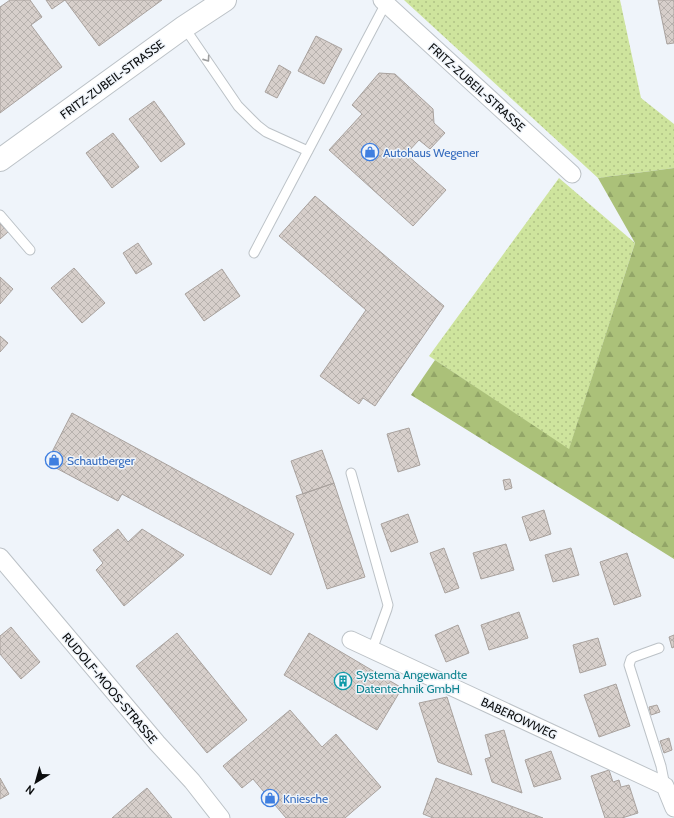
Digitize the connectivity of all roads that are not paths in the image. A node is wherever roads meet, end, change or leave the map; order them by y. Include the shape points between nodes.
1 (225, 0) edge
2 (384, 2) edge
3 (184, 27) junction
4 (308, 151) junction
5 (0, 160) edge
6 (572, 174) dead end
7 (0, 215) edge
8 (30, 250) dead end
9 (254, 253) dead end
10 (351, 473) dead end
11 (0, 557) edge
12 (351, 640) dead end
13 (659, 648) dead end
14 (372, 650) junction
15 (665, 786) junction
16 (674, 808) edge
17 (221, 818) edge

1 - 3 street, FRITZ-ZUBEIL-STRASSE
2 - 4 lane
2 - 6 street, FRITZ-ZUBEIL-STRASSE
3 -> 4 lane via 238,106 256,125
3 - 5 street, FRITZ-ZUBEIL-STRASSE
4 - 9 lane
7 - 8 lane
10 - 14 lane via 388,605
11 - 17 street, RUDOLF-MOOS-STRASSE
12 - 14 street, BABEROWWEG
13 - 15 lane via 634,656 629,665
14 - 15 street, BABEROWWEG
15 - 16 street

